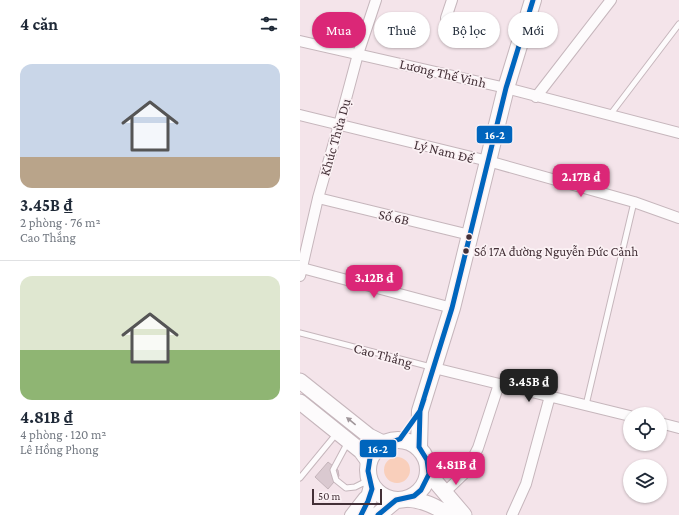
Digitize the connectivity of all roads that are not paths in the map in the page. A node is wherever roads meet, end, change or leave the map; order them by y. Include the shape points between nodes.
1 (376, 0) edge
2 (452, 0) edge
3 (533, 0) edge
4 (611, 0) edge
5 (448, 12) edge
6 (679, 24) edge
7 (300, 41) edge
8 (358, 54) junction
9 (506, 88) junction
10 (536, 97) junction
11 (300, 115) edge
12 (610, 115) junction
13 (340, 125) junction
14 (679, 133) edge
15 (488, 161) junction
16 (318, 198) junction
17 (634, 202) junction
18 (679, 218) edge
19 (470, 235) junction
20 (301, 272) edge
21 (452, 308) junction
22 (300, 333) edge
23 (434, 368) junction
24 (300, 381) edge
25 (499, 384) junction
26 (550, 396) junction
27 (300, 402) edge
28 (586, 405) junction
29 (420, 411) junction
30 (623, 414) edge
31 (667, 425) edge
32 (679, 428) edge
33 (343, 437) junction
34 (400, 439) junction
35 (383, 443) junction
36 (419, 447) junction
37 (368, 462) junction
38 (428, 474) junction
39 (300, 478) edge
40 (371, 483) junction
41 (444, 493) junction
42 (401, 500) junction
43 (350, 515) edge
44 (361, 515) edge
45 (378, 515) edge
46 (387, 515) edge
47 (449, 515) edge
48 (464, 515) edge
49 (512, 515) edge

1 - 8 street, Khúc Thừa Dụ
2 - 5 street
3 - 9 main road
4 - 10 street
6 - 12 lane
7 - 8 street, Lương Thế Vinh
8 - 9 street, Lương Thế Vinh
8 - 13 street, Khúc Thừa Dụ
9 - 10 street, Lương Thế Vinh
9 - 15 main road
10 - 12 street, Lương Thế Vinh
11 - 13 street, Lý Nam Đế
12 - 14 street, Lương Thế Vinh
13 - 15 street, Lý Nam Đế
13 - 16 street, Khúc Thừa Dụ
15 - 17 street, Lý Nam Đế
15 - 19 main road
16 - 19 street, Số 6B
16 - 20 street, Khúc Thừa Dụ
17 - 18 street, Lý Nam Đế
17 - 28 lane
19 - 21 main road
20 - 21 street
21 - 23 main road
22 - 23 lane, Cao Thắng
23 - 25 street, Cao Thắng
23 - 29 main road
35 -> 24 main road via 369,436
25 - 26 street, Cao Thắng
25 - 41 street via 478,448 466,472
26 - 28 street, Cao Thắng
26 - 49 street via 526,484
27 - 33 main road
28 - 30 street, Cao Thắng
29 - 34 main road
29 - 36 main road
31 - 32 street
33 - 37 main road via 361,451
33 - 39 lane
33 - 40 lane via 333,470 336,480 346,488
34 - 35 main road
34 - 36 main road
35 - 37 main road via 376,448
36 - 38 main road via 427,460
37 - 40 main road
38 - 41 main road
38 - 42 main road via 421,490 414,496
40 - 42 main road via 378,493 386,498
40 - 43 street
40 - 44 main road via 368,501
41 - 48 main road
42 - 45 main road
42 - 46 street
42 - 47 main road via 423,501

